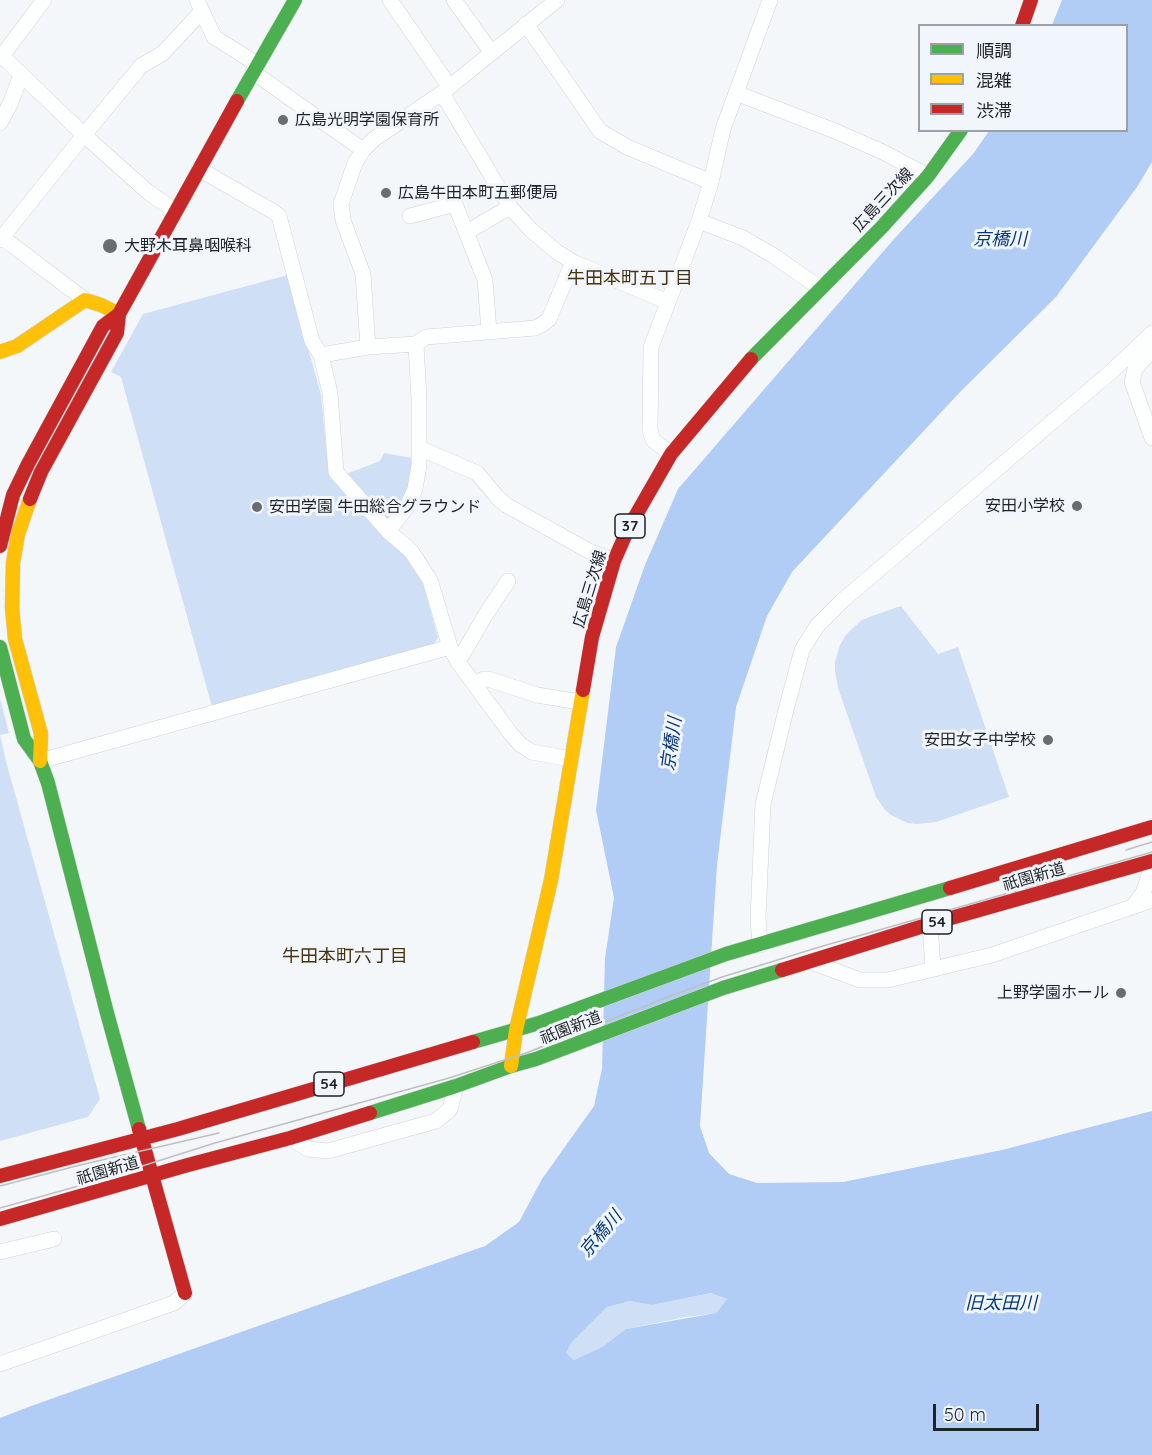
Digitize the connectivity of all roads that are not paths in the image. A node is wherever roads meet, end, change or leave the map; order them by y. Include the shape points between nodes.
1 (44, 0) edge
2 (295, 0) edge
3 (390, 0) edge
4 (454, 0) edge
5 (557, 0) edge
6 (770, 0) edge
7 (1031, 0) edge
8 (199, 5) edge
9 (526, 24) junction
10 (1023, 24) edge
11 (491, 52) junction
12 (1, 55) edge
13 (255, 68) junction
14 (21, 75) junction
15 (446, 89) junction
16 (736, 93) junction
17 (0, 123) edge
18 (960, 132) edge
19 (84, 135) junction
20 (363, 150) junction
21 (199, 169) junction
22 (928, 176) junction
23 (711, 182) junction
24 (510, 207) junction
25 (175, 211) junction
26 (410, 216) dead end
27 (699, 221) junction
28 (467, 232) junction
29 (2, 239) edge
30 (573, 262) junction
31 (820, 288) junction
32 (85, 300) junction
33 (668, 302) junction
34 (119, 314) junction
35 (489, 331) junction
36 (1152, 333) edge
37 (416, 344) junction
38 (368, 347) junction
39 (1152, 350) edge
40 (0, 352) edge
41 (321, 355) junction
42 (1152, 438) edge
43 (419, 448) junction
44 (670, 454) junction
45 (388, 531) junction
46 (0, 546) edge
47 (614, 561) junction
48 (508, 581) dead end
49 (0, 647) edge
50 (450, 647) junction
51 (458, 662) junction
52 (476, 685) junction
53 (580, 702) junction
54 (571, 759) junction
55 (40, 761) junction
56 (1152, 827) edge
57 (1152, 861) edge
58 (1152, 867) edge
59 (1152, 900) edge
60 (1133, 906) junction
61 (930, 924) junction
62 (760, 945) junction
63 (808, 961) junction
64 (933, 969) junction
65 (516, 1030) junction
66 (511, 1065) junction
67 (456, 1086) junction
68 (290, 1138) junction
69 (143, 1139) junction
70 (0, 1176) edge
71 (153, 1176) junction
72 (0, 1219) edge
73 (54, 1239) dead end
74 (0, 1252) edge
75 (185, 1293) joint
76 (0, 1364) edge

1 - 12 street
2 - 13 main road
3 - 15 street
4 - 11 street
5 - 9 street
6 - 16 street
7 - 10 main road
8 - 13 street via 214,37
8 - 19 street via 164,53 141,66
9 - 11 street
9 - 23 street via 600,131 627,147
11 - 15 street
12 - 14 street
13 - 20 street
13 - 21 main road
14 - 17 street
14 - 19 street
15 - 20 street
15 - 24 street
16 - 22 street via 835,131
16 - 23 street
18 - 22 main road, 広島三次線 / 37
19 - 25 street
19 - 29 street
20 - 38 street via 341,204 363,274
21 - 25 main road
21 - 41 street via 279,216 312,341
22 - 31 main road, 広島三次線 / 37
23 - 27 street
24 - 28 street
24 - 30 street via 531,231
25 - 34 main road
26 - 28 street via 455,204
27 - 31 street via 743,238
27 - 33 street
28 - 35 street via 485,280
29 - 32 street
30 - 33 street
30 - 35 street via 549,319 543,324
31 - 44 main road, 広島三次線 / 37 via 756,353
32 - 34 main road
32 - 40 main road via 17,346
33 - 44 street via 651,347 650,430 653,440
34 - 46 main road via 103,326 28,464 13,495
34 - 55 main road via 117,333 41,472 22,520 16,549 13,623 41,734
35 - 37 street via 426,337
36 - 62 street via 817,626 802,650 763,804
37 - 38 street
37 - 43 street
38 - 41 street
39 - 42 street via 1135,369 1132,382
41 - 45 street via 330,393 336,472
43 - 45 street via 415,489 407,507
43 - 47 street via 477,473 506,506
44 - 47 main road, 広島三次線 / 37
45 - 50 street via 411,551 430,580
47 - 53 main road, 広島三次線 / 37 via 592,637
48 - 51 street
49 - 55 main road via 24,739
50 - 51 street
50 - 55 street
51 - 52 street
52 - 53 street via 489,679 537,695
52 - 54 street via 521,745 532,752
53 - 54 main road, 広島三次線 / 37
54 - 65 main road, 広島三次線 / 37 via 551,880
55 - 69 main road
56 - 62 main road, 祇園新道 / 54
57 - 61 main road, 祇園新道 / 54
58 - 60 street
59 - 60 street
60 - 64 street via 992,955
61 - 63 main road, 祇園新道 / 54
61 - 64 street
62 - 65 main road, 祇園新道 / 54
63 - 64 street via 860,980 888,980
63 - 66 main road, 祇園新道 / 54
65 - 66 main road, 広島三次線 / 37
65 - 69 main road, 祇園新道 / 54
66 - 67 main road, 祇園新道 / 54
67 - 68 main road, 祇園新道 / 54
67 - 68 street via 450,1109 436,1121 328,1151 308,1149
68 - 71 main road, 祇園新道 / 54
69 - 70 main road, 祇園新道 / 54
69 - 71 main road
71 - 72 main road, 祇園新道 / 54
71 - 75 main road
73 - 74 street
75 - 76 street via 174,1303

